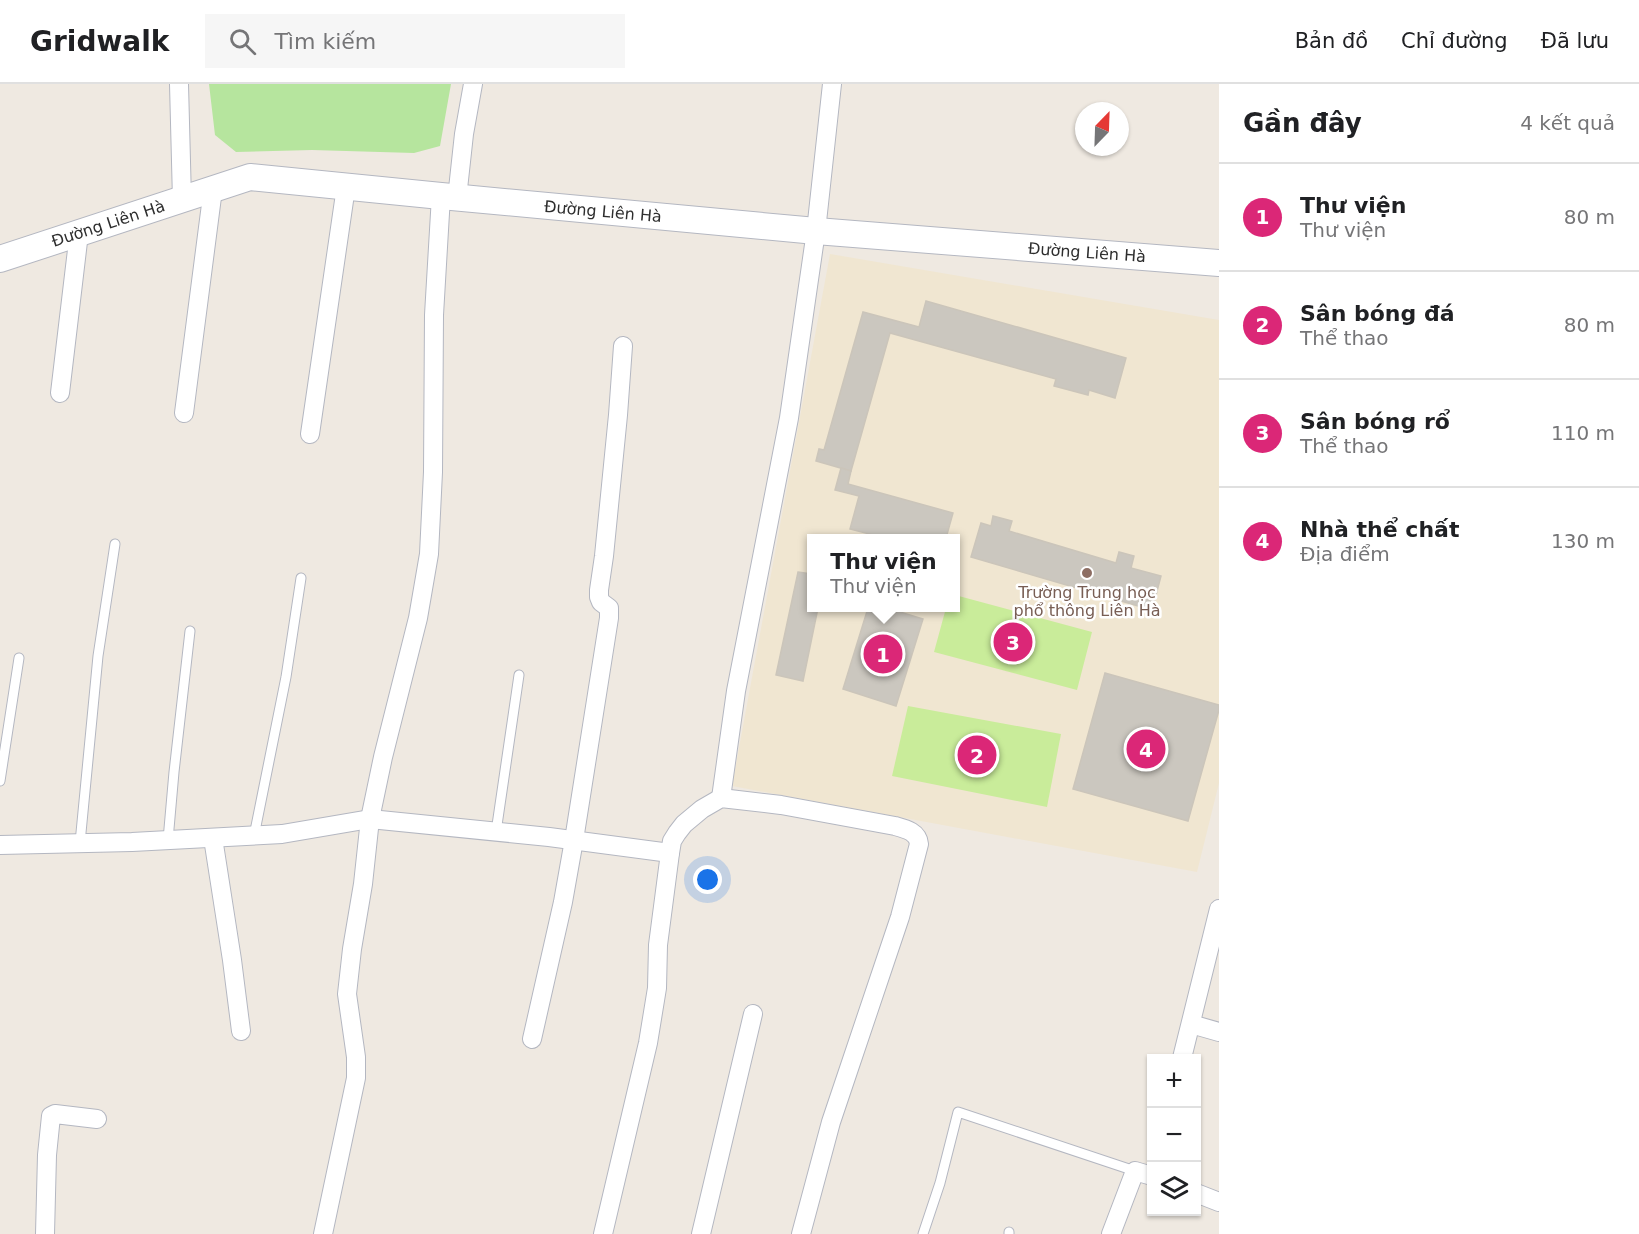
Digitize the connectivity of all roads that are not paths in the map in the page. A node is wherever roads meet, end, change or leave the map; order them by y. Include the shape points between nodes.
1 (179, 84) edge
2 (473, 84) edge
3 (832, 84) edge
4 (346, 187) junction
5 (213, 189) junction
6 (449, 197) junction
7 (182, 200) junction
8 (816, 231) junction
9 (79, 233) junction
10 (0, 258) edge
11 (1219, 263) edge
12 (623, 346) dead end
13 (60, 393) dead end
14 (184, 413) dead end
15 (310, 434) dead end
16 (115, 543) dead end
17 (301, 578) dead end
18 (190, 631) dead end
19 (19, 658) dead end
20 (519, 675) dead end
21 (0, 780) edge
22 (721, 798) junction
23 (370, 819) junction
24 (496, 832) junction
25 (254, 836) junction
26 (213, 838) junction
27 (168, 840) junction
28 (574, 840) junction
29 (80, 843) junction
30 (0, 845) edge
31 (670, 853) junction
32 (1219, 909) edge
33 (753, 1014) dead end
34 (1191, 1024) junction
35 (241, 1031) dead end
36 (1219, 1032) edge
37 (532, 1039) dead end
38 (1183, 1054) edge
39 (97, 1119) dead end
40 (1147, 1174) edge
41 (1201, 1195) edge
42 (1219, 1202) edge
43 (45, 1234) edge
44 (323, 1234) edge
45 (603, 1234) edge
46 (700, 1234) edge
47 (801, 1234) edge
48 (923, 1234) edge
49 (1111, 1234) edge

1 - 7 street
2 - 6 street
3 - 8 street
4 - 5 main road, Đường Liên Hà via 250,177
4 - 6 main road, Đường Liên Hà
4 - 15 street
5 - 7 main road, Đường Liên Hà
5 - 14 street
6 - 8 main road, Đường Liên Hà
6 - 23 street via 434,315 429,554 418,618
7 - 9 main road, Đường Liên Hà
8 - 11 main road, Đường Liên Hà
8 - 22 street via 789,418 736,690
9 - 10 main road, Đường Liên Hà
9 - 13 street
12 - 28 street via 599,590 601,602 609,608 609,618
16 - 29 lane via 98,656
17 - 25 lane
18 - 27 lane
19 - 21 lane
20 - 24 lane
22 - 31 street via 684,824 672,841
22 - 47 street via 895,826 919,840 900,917 831,1122
23 - 24 street
23 - 25 street
23 - 44 street via 347,994 356,1078
24 - 28 street
25 - 26 street
26 - 27 street
26 - 35 street
27 - 29 street
28 - 31 street
28 - 37 street
29 - 30 street
31 - 45 street via 648,1043
32 - 34 street
33 - 46 street
34 - 36 street
34 - 38 street
39 - 43 street via 51,1116
40 - 48 lane via 958,1112
40 - 49 street
41 - 42 street

